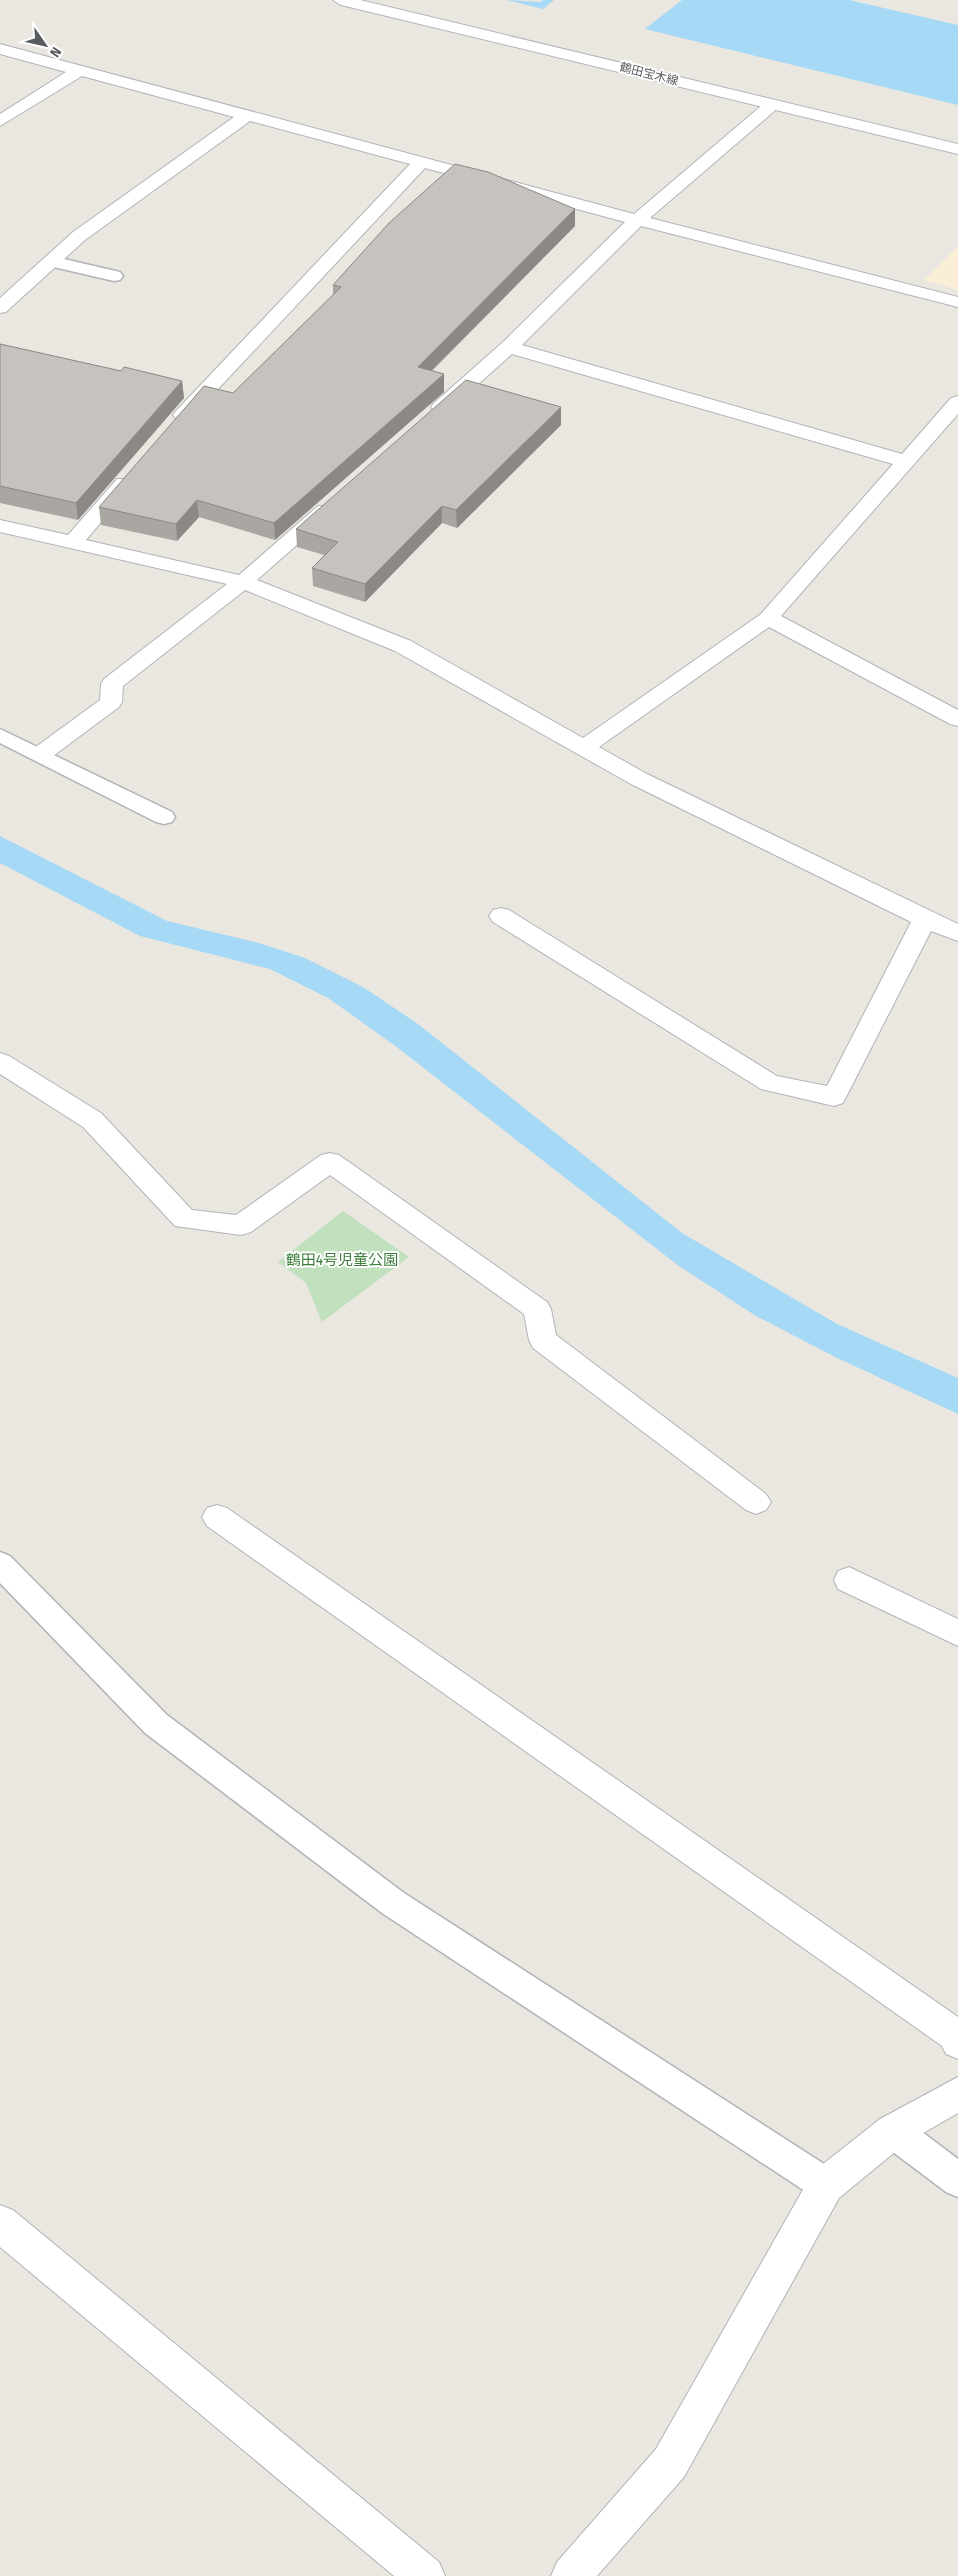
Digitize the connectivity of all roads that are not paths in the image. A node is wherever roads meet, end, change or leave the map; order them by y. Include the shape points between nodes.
1 (340, 0) edge
2 (0, 49) edge
3 (80, 70) junction
4 (773, 104) junction
5 (246, 116) junction
6 (0, 121) edge
7 (958, 149) edge
8 (421, 163) junction
9 (637, 220) junction
10 (51, 261) junction
11 (114, 276) dead end
12 (958, 302) edge
13 (0, 308) edge
14 (509, 347) junction
15 (183, 388) dead end
16 (202, 392) junction
17 (958, 402) edge
18 (428, 419) edge
19 (170, 430) edge
20 (904, 461) junction
21 (138, 467) edge
22 (339, 497) edge
23 (0, 526) edge
24 (72, 542) junction
25 (243, 582) junction
26 (768, 618) junction
27 (958, 719) edge
28 (0, 735) edge
29 (583, 748) junction
30 (40, 754) junction
31 (164, 817) dead end
32 (501, 916) dead end
33 (925, 919) junction
34 (958, 933) edge
35 (0, 1062) edge
36 (756, 1502) dead end
37 (217, 1517) dead end
38 (0, 1564) edge
39 (849, 1580) dead end
40 (958, 1633) edge
41 (958, 2042) edge
42 (958, 2094) edge
43 (893, 2131) junction
44 (958, 2180) edge
45 (826, 2185) junction
46 (0, 2223) edge
47 (426, 2576) edge
48 (571, 2576) edge

1 - 4 street, 鶴田宝木線
2 - 3 street
3 - 5 street
3 - 6 street
4 - 7 street, 鶴田宝木線
4 - 9 street
5 - 8 street
5 - 10 street via 79,236
8 - 9 street
8 - 16 street
9 - 12 street
9 - 14 street
10 - 11 lane
10 - 13 street
14 - 18 street
14 - 20 street
15 - 16 street
16 - 19 street
17 - 20 street
20 - 26 street
21 - 24 street
22 - 25 street
23 - 24 street
24 - 25 street
25 - 29 street via 403,646
25 - 30 street via 112,684 111,702
26 - 27 street
26 - 29 street
28 - 30 lane
29 - 33 street via 639,779
30 - 31 lane
32 - 33 street via 770,1083 834,1097
33 - 34 street
35 - 36 street via 92,1120 184,1219 241,1225 330,1162 537,1309 543,1340
37 - 41 street via 954,2034
38 - 45 lane via 156,1724 385,1897
39 - 40 street
42 - 43 street
43 - 44 lane
43 - 45 street
45 - 48 street via 670,2463
46 - 47 street

